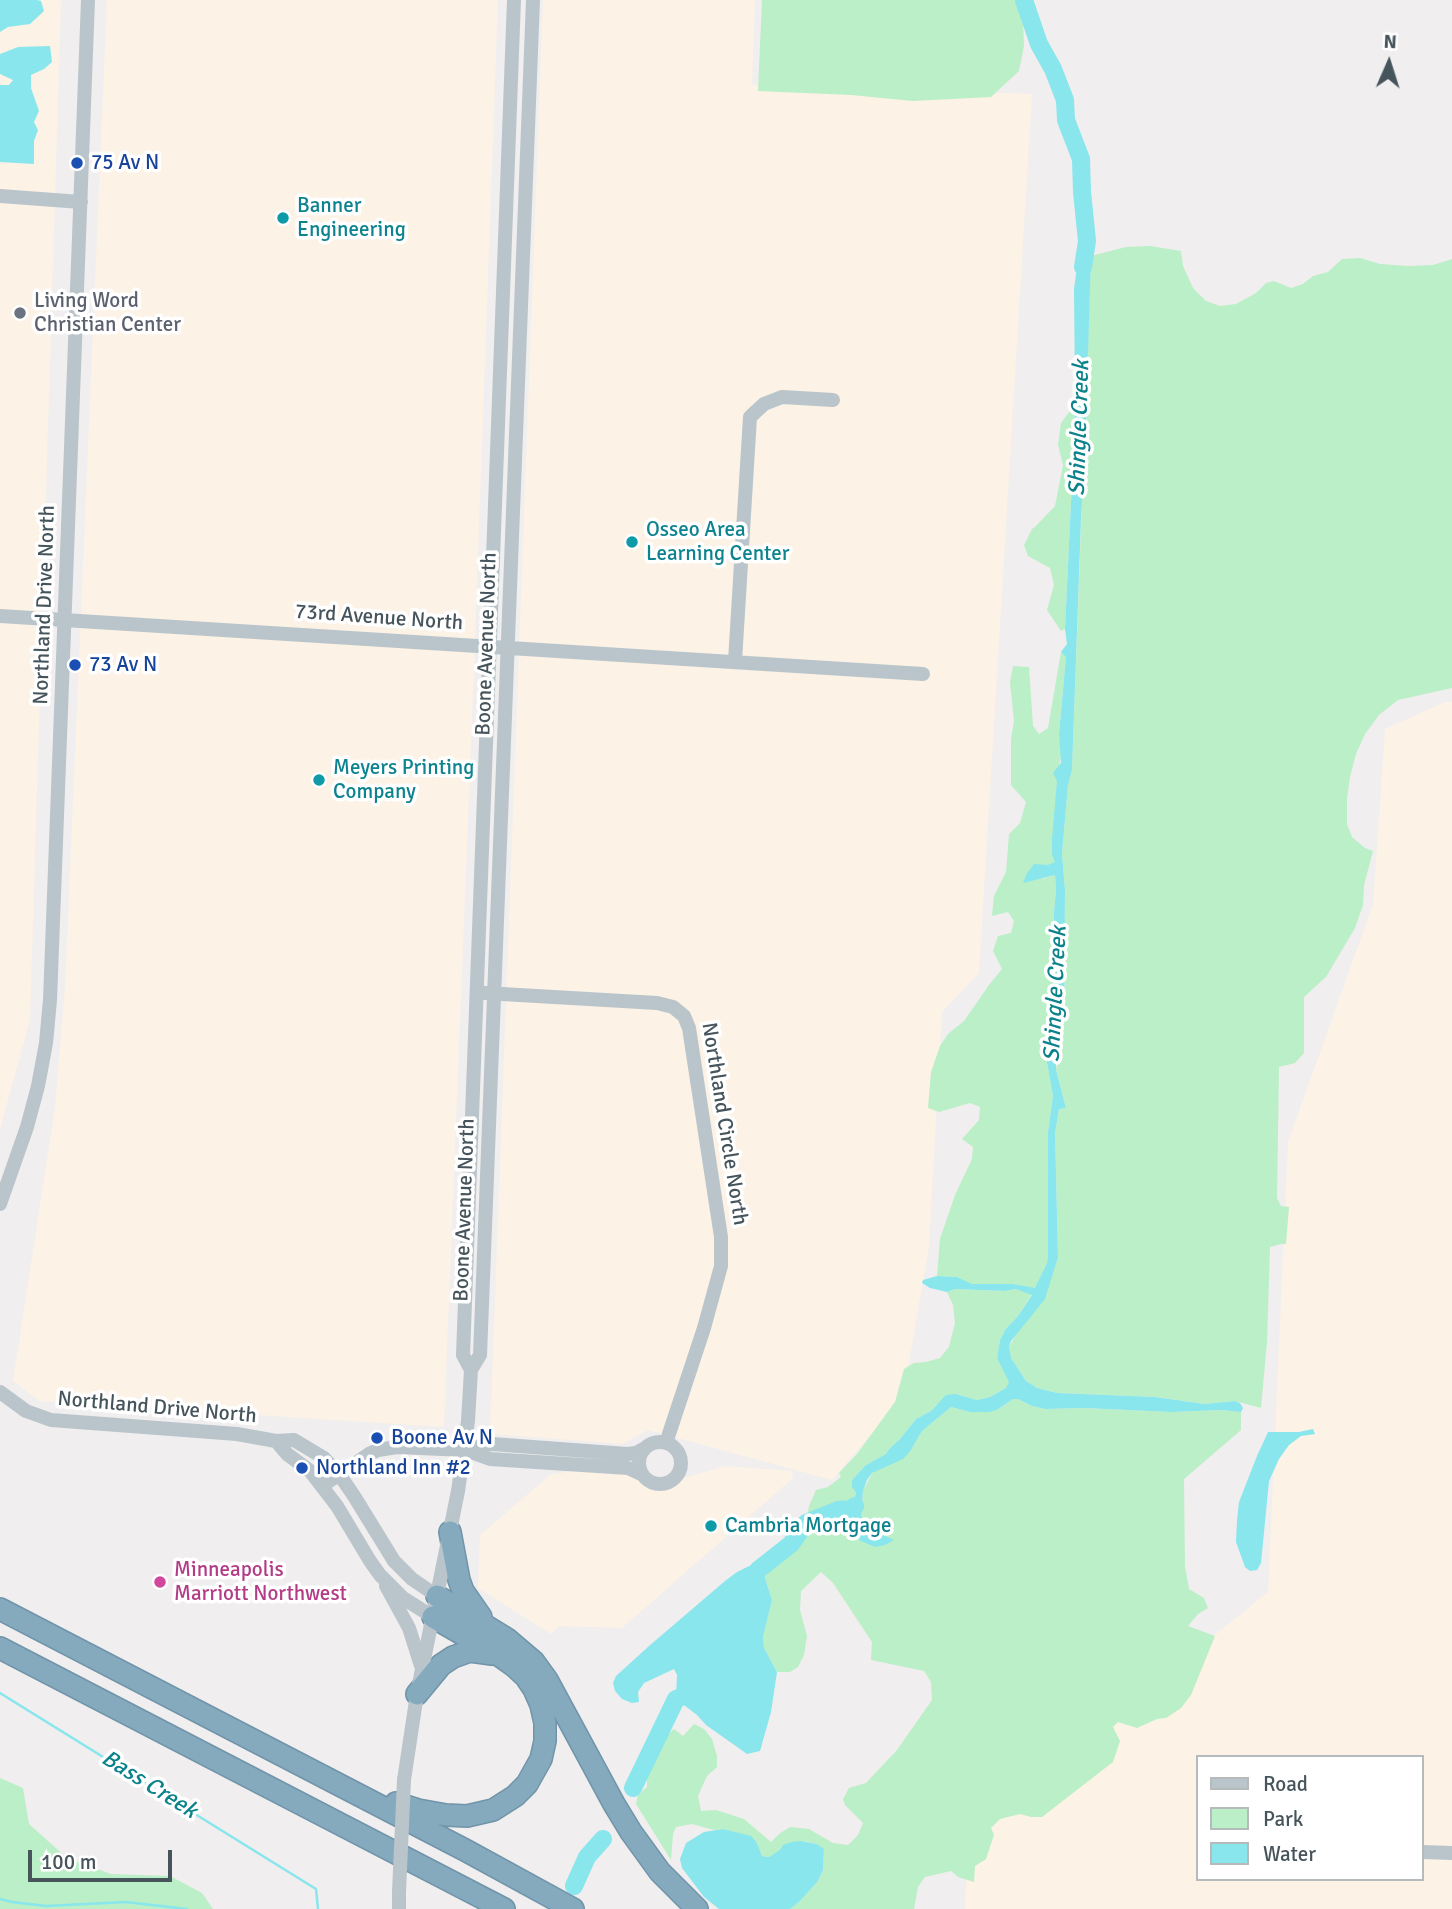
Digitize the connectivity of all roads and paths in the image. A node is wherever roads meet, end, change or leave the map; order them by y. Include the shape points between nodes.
1 (89, 0) edge
2 (514, 0) edge
3 (533, 0) edge
4 (0, 197) edge
5 (81, 202) junction
6 (832, 400) dead end
7 (0, 616) edge
8 (65, 620) junction
9 (490, 646) junction
10 (508, 648) junction
11 (735, 661) junction
12 (923, 674) dead end
13 (477, 993) junction
14 (495, 994) junction
15 (0, 1204) edge
16 (471, 1370) junction
17 (0, 1392) edge
18 (276, 1441) junction
19 (666, 1443) junction
20 (645, 1448) junction
21 (464, 1450) junction
22 (339, 1474) junction
23 (643, 1475) junction
24 (322, 1486) junction
25 (450, 1532) junction
26 (380, 1575) junction
27 (435, 1606) junction
28 (0, 1609) edge
29 (494, 1631) junction
30 (0, 1648) edge
31 (508, 1661) junction
32 (422, 1671) junction
33 (417, 1695) junction
34 (287, 1758) junction
35 (1424, 1852) edge
36 (1452, 1853) edge
37 (400, 1856) junction
38 (399, 1909) edge
39 (472, 1909) edge
40 (504, 1909) edge
41 (573, 1909) edge
42 (697, 1909) edge

1 - 5 street, Northland Drive North
2 - 9 street, Boone Avenue North
3 - 10 street, Boone Avenue North
4 - 5 street
5 - 8 street, Northland Drive North
6 - 11 street via 782,397 764,404 750,417
7 - 8 street, 73rd Avenue North
8 - 9 street, 73rd Avenue North
8 - 15 street, Northland Drive North via 46,1043 27,1127
9 - 10 street, 73rd Avenue North
9 - 13 street, Boone Avenue North
10 - 11 street, 73rd Avenue North
10 - 14 street, Boone Avenue North
11 - 12 street, 73rd Avenue North
13 - 14 street, Northland Circle North
13 - 16 street, Boone Avenue North via 463,1355
14 - 16 street, Boone Avenue North via 480,1355
14 - 19 street, Northland Circle North via 657,1003 673,1007 690,1028 722,1252 704,1328
16 - 21 street, Boone Avenue North
17 - 18 street, Northland Drive North via 26,1411 51,1420
18 - 22 street, Northland Drive North via 294,1440 324,1458
18 - 24 street, Northland Drive North
19 - 20 street
19 - 23 street via 680,1456 678,1474 658,1483
20 - 21 street via 627,1454 492,1444
20 - 23 street via 639,1463
21 - 22 street via 388,1448 369,1454
21 - 23 street via 490,1459 628,1468
21 - 25 street, Boone Avenue North
22 - 24 street
22 - 27 street, Northland Drive North via 394,1561
24 - 26 street, Northland Drive North
25 - 27 street, Boone Avenue North
25 - 29 highway via 463,1591
26 - 27 street, Northland Drive North via 403,1598
26 - 32 street via 408,1628
27 - 29 highway
27 - 31 highway
27 - 32 street, Boone Avenue North
28 - 34 highway
29 - 42 highway via 534,1661 631,1832 660,1872
30 - 37 highway
31 - 33 highway via 485,1652 457,1654 441,1665
31 - 34 highway via 537,1695 544,1714 545,1741 527,1784 493,1810 467,1816 418,1810 360,1791
32 - 33 street, Boone Avenue North
33 - 38 street, Boone Avenue North, bridge via 404,1780
34 - 41 highway
35 - 36 street
37 - 39 highway
37 - 40 highway

